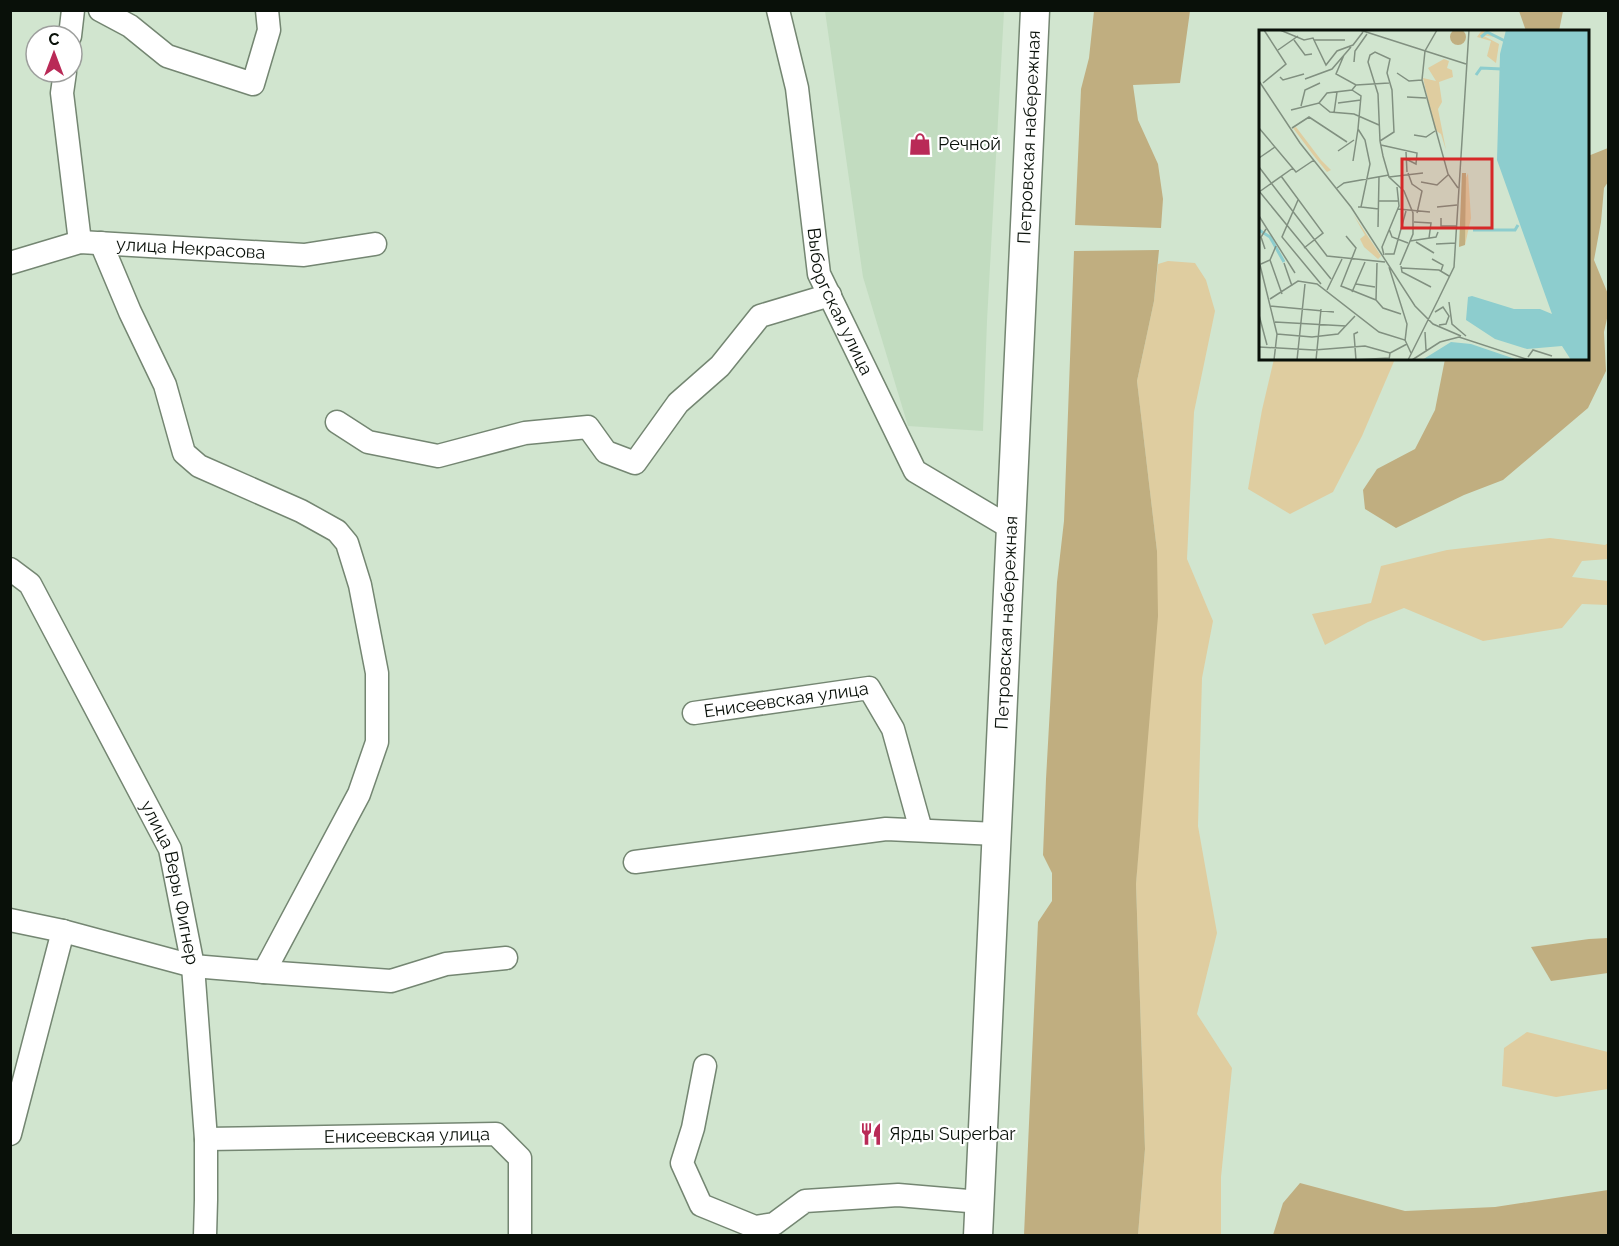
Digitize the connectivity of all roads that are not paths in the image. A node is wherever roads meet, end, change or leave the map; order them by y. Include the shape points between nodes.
1 (100, 10) edge
2 (267, 10) edge
3 (778, 10) edge
4 (1035, 10) edge
5 (63, 84) edge
6 (90, 242) junction
7 (375, 244) dead end
8 (10, 263) edge
9 (830, 295) junction
10 (338, 422) dead end
11 (1011, 528) junction
12 (10, 569) edge
13 (694, 713) dead end
14 (921, 831) junction
15 (997, 834) junction
16 (635, 862) dead end
17 (10, 920) edge
18 (63, 931) junction
19 (506, 958) dead end
20 (193, 966) junction
21 (264, 972) junction
22 (705, 1066) dead end
23 (10, 1134) edge
24 (206, 1139) junction
25 (980, 1202) junction
26 (205, 1236) edge
27 (520, 1236) edge
28 (978, 1236) edge

1 - 2 street via 130,26 167,56 253,84 269,30
3 - 9 street, Выборгская улица via 797,88 819,274
4 - 11 main road, Петровская набережная
5 - 6 street
6 - 7 street, улица Некрасова via 304,255
6 - 8 street, улица Некрасова
6 - 21 street via 165,385 184,453 199,466 302,511 337,531 346,543 360,585 377,673 376,742 359,794
9 - 10 street via 760,316 720,366 678,403 635,463 606,452 588,427 525,433 438,456 368,442
9 - 11 street, Выборгская улица via 915,471
11 - 15 main road, Петровская набережная
12 - 20 street, улица Веры Фигнер via 30,584 170,849
13 - 14 street, Енисеевская улица via 869,688 893,729
14 - 15 street
14 - 16 street via 886,829
15 - 25 main road, Петровская набережная
17 - 18 street
18 - 20 street
18 - 23 street
19 - 21 street via 446,964 391,981
20 - 21 street
20 - 24 street, улица Веры Фигнер
22 - 25 street via 682,1164 701,1206 755,1227 774,1224 805,1201 898,1195
24 - 26 street, улица Веры Фигнер
24 - 27 street, Енисеевская улица via 496,1134 520,1158
25 - 28 main road, Петровская набережная

